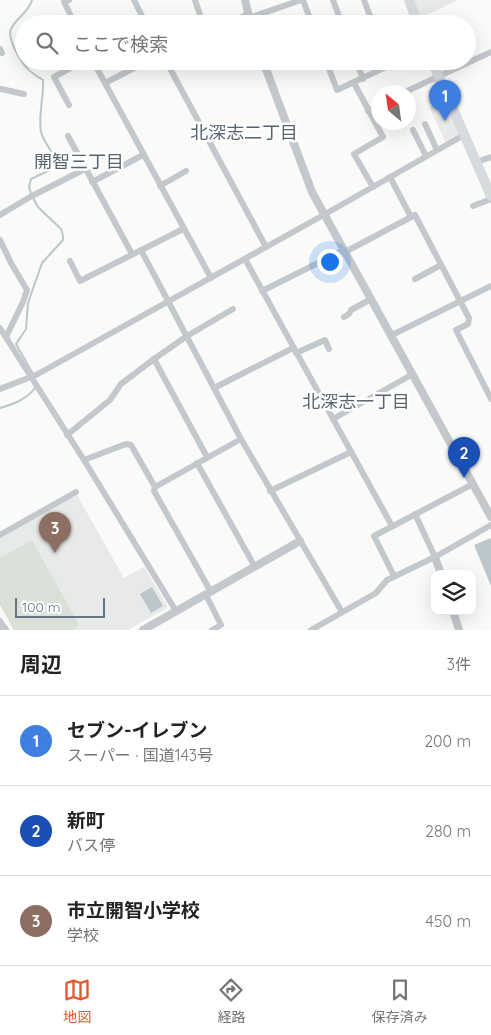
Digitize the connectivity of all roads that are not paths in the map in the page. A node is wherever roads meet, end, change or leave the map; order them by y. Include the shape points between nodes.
1 (134, 0) edge
2 (195, 0) edge
3 (244, 0) edge
4 (300, 0) edge
5 (333, 0) edge
6 (364, 0) edge
7 (409, 0) edge
8 (65, 1) edge
9 (71, 15) edge
10 (142, 15) edge
11 (200, 15) edge
12 (248, 15) edge
13 (260, 15) edge
14 (308, 15) edge
15 (339, 15) edge
16 (370, 15) edge
17 (415, 15) edge
18 (491, 52) edge
19 (476, 59) edge
20 (67, 70) edge
21 (98, 70) edge
22 (130, 70) edge
23 (171, 70) edge
24 (266, 70) edge
25 (329, 70) edge
26 (360, 70) edge
27 (378, 70) edge
28 (436, 70) edge
29 (451, 70) edge
30 (438, 76) junction
31 (363, 79) junction
32 (0, 81) edge
33 (105, 83) junction
34 (354, 83) junction
35 (416, 87) edge
36 (0, 90) edge
37 (24, 94) dead end
38 (69, 105) dead end
39 (371, 110) edge
40 (368, 111) junction
41 (425, 124) dead end
42 (413, 130) dead end
43 (464, 135) junction
44 (68, 136) dead end
45 (437, 150) junction
46 (143, 155) junction
47 (426, 156) junction
48 (491, 158) edge
49 (476, 162) junction
50 (85, 169) junction
51 (186, 171) dead end
52 (390, 176) junction
53 (92, 182) junction
54 (160, 186) junction
55 (372, 187) junction
56 (491, 195) edge
57 (473, 206) dead end
58 (0, 215) edge
59 (324, 215) junction
60 (411, 217) junction
61 (183, 229) junction
62 (0, 240) edge
63 (266, 247) junction
64 (141, 250) junction
65 (345, 251) junction
66 (132, 254) junction
67 (245, 259) junction
68 (70, 261) dead end
69 (441, 265) junction
70 (211, 278) junction
71 (415, 279) dead end
72 (491, 286) edge
73 (262, 291) junction
74 (371, 299) junction
75 (460, 300) junction
76 (168, 301) junction
77 (233, 309) dead end
78 (344, 317) dead end
79 (0, 328) edge
80 (392, 335) junction
81 (186, 336) junction
82 (6, 337) junction
83 (329, 348) dead end
84 (295, 350) junction
85 (154, 359) junction
86 (413, 374) junction
87 (33, 377) junction
88 (0, 388) edge
89 (214, 388) junction
90 (491, 399) edge
91 (333, 418) junction
92 (68, 435) junction
93 (241, 439) junction
94 (350, 452) junction
95 (207, 457) junction
96 (84, 460) junction
97 (197, 463) junction
98 (473, 484) junction
99 (155, 487) junction
100 (270, 491) junction
101 (76, 492) dead end
102 (488, 503) edge
103 (415, 514) junction
104 (491, 517) edge
105 (491, 525) edge
106 (392, 526) junction
107 (0, 535) edge
108 (300, 541) junction
109 (435, 557) junction
110 (254, 568) junction
111 (440, 570) edge
112 (394, 576) junction
113 (208, 594) junction
114 (176, 611) junction
115 (342, 612) junction
116 (454, 615) edge
117 (144, 630) edge
118 (212, 630) edge
119 (311, 630) edge
120 (459, 630) edge

1 - 10 street
2 - 11 street
3 - 12 street
4 - 13 street
4 - 14 street
5 - 15 street
6 - 16 street
7 - 17 highway
8 - 9 street
18 - 19 street
20 - 38 street via 54,77
21 - 33 street
22 - 33 street
23 - 63 street
24 - 59 street via 312,192
25 - 34 street via 337,90
26 - 31 street
27 - 31 street
28 - 30 highway
29 - 30 street
30 - 35 street
30 - 43 highway
31 - 34 street
32 - 36 street
33 - 46 street
34 - 40 street
36 - 37 street
39 - 40 street
40 - 55 street via 383,137 354,154
41 - 45 street
42 - 47 street
43 - 45 street
43 - 49 highway
44 - 50 street
45 - 47 street
46 - 53 street
46 - 54 street
47 - 52 street
48 - 49 street
49 - 56 highway
50 - 53 street
50 - 58 street
51 - 54 street
52 - 55 street
52 - 60 street
53 - 66 street
54 - 61 street
55 - 59 street
56 - 57 street
59 - 63 street
59 - 65 street
60 - 65 street
60 - 69 street via 415,215
61 - 64 street
61 - 70 street
62 - 82 street via 27,290
63 - 67 street
64 - 66 street
64 - 76 street
65 - 73 street
65 - 74 street
66 - 68 street via 80,281
67 - 70 street
67 - 73 street
69 - 71 street
69 - 75 street
70 - 76 street
72 - 75 street
73 - 84 street
74 - 78 street
74 - 80 street
75 - 80 street
75 - 90 street via 469,318 468,324 456,330
76 - 81 street
76 - 87 street
77 - 81 street
79 - 82 street
80 - 86 street
81 - 85 street
81 - 89 street
82 - 87 street
83 - 84 street via 325,340
84 - 89 street
84 - 91 street
85 - 92 street via 121,384 110,400
85 - 95 street
86 - 91 street
86 - 98 street
87 - 88 street
87 - 92 street via 36,387
89 - 93 street
91 - 94 street
92 - 96 street
93 - 95 street
93 - 100 street
94 - 100 street
94 - 106 street
95 - 97 street
96 - 99 street via 131,445
96 - 114 street
97 - 99 street
97 - 110 street
98 - 102 street
98 - 103 street
99 - 113 street via 154,491
100 - 108 street
101 - 107 street
102 - 104 street
103 - 106 street
103 - 109 street
105 - 109 street
106 - 112 street via 374,536
108 - 110 street
108 - 115 street
109 - 111 street
109 - 112 street
110 - 113 street
112 - 115 street via 376,593
113 - 114 street
113 - 118 street via 222,625
114 - 117 street
115 - 119 street
116 - 120 street

